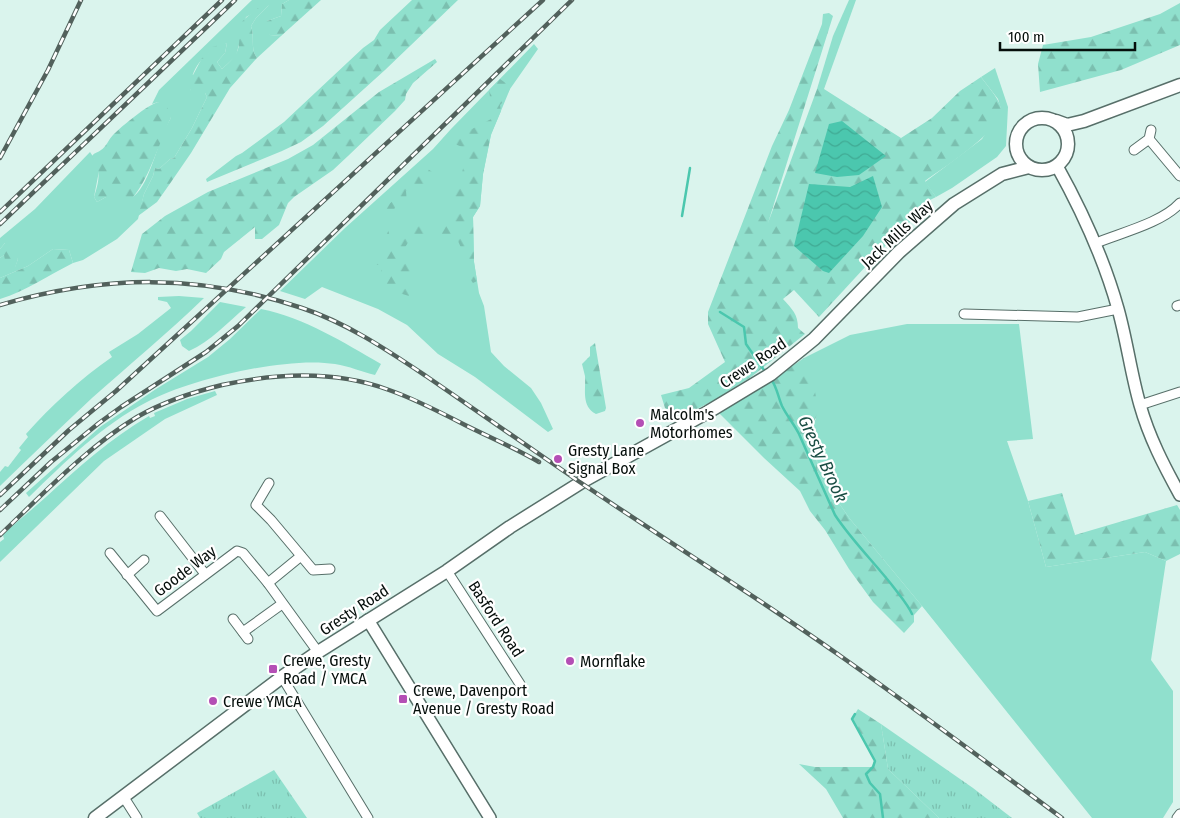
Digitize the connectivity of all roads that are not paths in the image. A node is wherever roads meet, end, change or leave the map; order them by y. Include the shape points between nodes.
1 (1180, 85) edge
2 (1084, 121) junction
3 (1056, 122) junction
4 (1068, 137) junction
5 (1134, 150) dead end
6 (1017, 152) junction
7 (1057, 166) junction
8 (1029, 167) junction
9 (1002, 174) junction
10 (1180, 176) edge
11 (1180, 203) edge
12 (1096, 243) junction
13 (1118, 309) junction
14 (964, 314) dead end
15 (824, 330) joint
16 (1180, 392) edge
17 (1140, 405) junction
18 (268, 484) dead end
19 (565, 492) joint
20 (1180, 495) edge
21 (160, 516) dead end
22 (110, 553) dead end
23 (301, 556) junction
24 (144, 560) dead end
25 (330, 569) dead end
26 (447, 571) junction
27 (204, 574) junction
28 (127, 575) junction
29 (268, 582) junction
30 (282, 604) junction
31 (232, 619) dead end
32 (368, 620) junction
33 (318, 652) junction
34 (282, 678) junction
35 (520, 684) dead end
36 (123, 796) junction
37 (1180, 814) edge
38 (95, 818) edge
39 (137, 818) edge
40 (368, 818) edge
41 (490, 818) edge
42 (1177, 818) edge

1 - 2 main road
2 - 3 main road
2 - 4 main road
3 - 4 main road
3 - 6 main road via 1039,118 1023,125 1016,142
4 - 7 main road via 1067,154
5 - 10 street via 1150,134
6 - 8 main road
6 - 9 main road, Jack Mills Way
7 - 8 main road via 1048,170
7 - 12 street
8 - 9 main road, Jack Mills Way
9 - 15 main road, Jack Mills Way via 954,204 918,235
11 - 12 street via 1154,221
12 - 13 street
13 - 14 street via 1078,317
13 - 17 street
15 - 19 main road, Crewe Road via 768,375
16 - 17 street
17 - 20 street via 1154,444
18 - 23 street via 256,505
19 - 26 main road, Gresty Road
21 - 27 street
22 - 28 street, Goode Way
23 - 25 street via 313,570
23 - 29 street
24 - 28 street, Goode Way
26 - 32 main road, Gresty Road
26 - 35 street, Basford Road
27 - 28 street, Goode Way via 157,611
27 - 29 street, Goode Way via 237,551 243,553
29 - 30 street, Goode Way
30 - 31 street via 245,636
30 - 33 street, Goode Way
32 - 33 main road, Gresty Road
32 - 41 street
33 - 34 main road, Gresty Road
34 - 36 main road, Gresty Road
34 - 40 street
36 - 38 main road, Gresty Road
36 - 39 street
37 - 42 street

